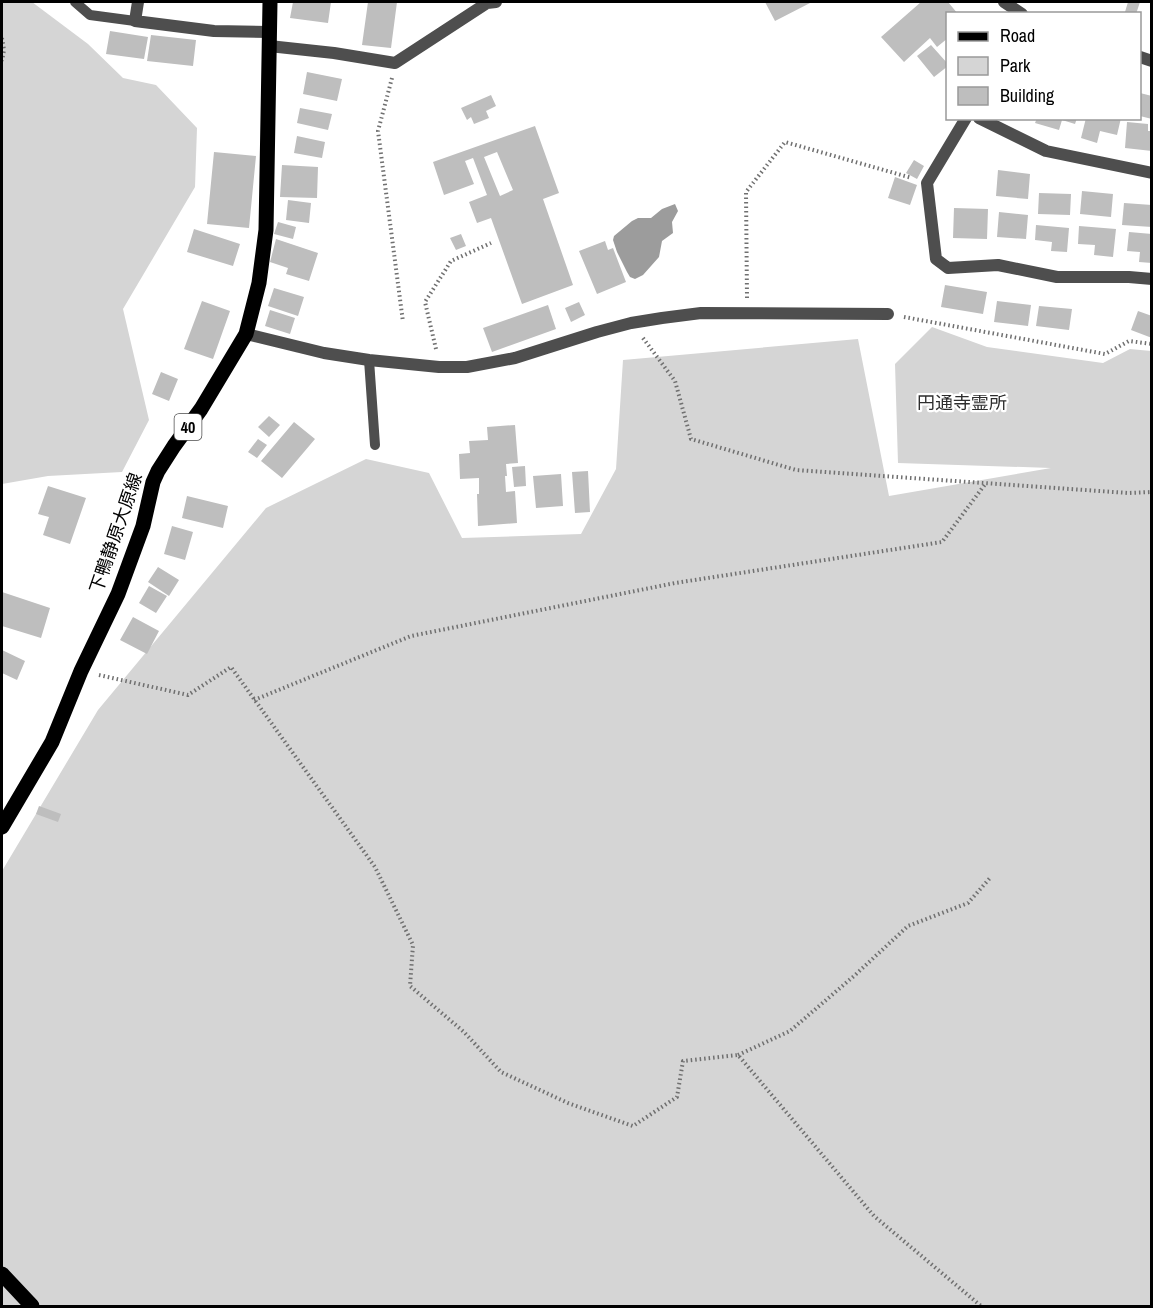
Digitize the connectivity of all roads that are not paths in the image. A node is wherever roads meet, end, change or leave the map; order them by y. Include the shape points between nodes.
1 (75, 2) edge
2 (138, 2) edge
3 (270, 2) edge
4 (496, 2) edge
5 (1004, 2) edge
6 (1019, 12) edge
7 (135, 21) junction
8 (269, 39) junction
9 (965, 120) edge
10 (983, 120) edge
11 (1152, 173) edge
12 (1152, 279) edge
13 (888, 314) road end
14 (246, 334) junction
15 (369, 360) junction
16 (375, 445) dead end
17 (2, 827) edge
18 (2, 1274) edge
19 (32, 1306) edge

1 - 7 lane via 90,15
2 - 7 street
3 - 8 main road, 下鴨静原大原線 / 40
4 - 8 street via 487,3 395,63
5 - 6 street
7 - 8 street
8 - 14 main road, 下鴨静原大原線 / 40 via 266,230 259,283
9 - 12 street via 927,183 936,259 948,268 998,265 1057,277
10 - 11 street via 1046,151
13 - 15 street via 701,314 631,323 515,358 467,366
14 - 15 street
14 - 17 main road, 下鴨静原大原線 / 40 via 153,482 143,526 118,594 52,742
15 - 16 lane
18 - 19 main road

